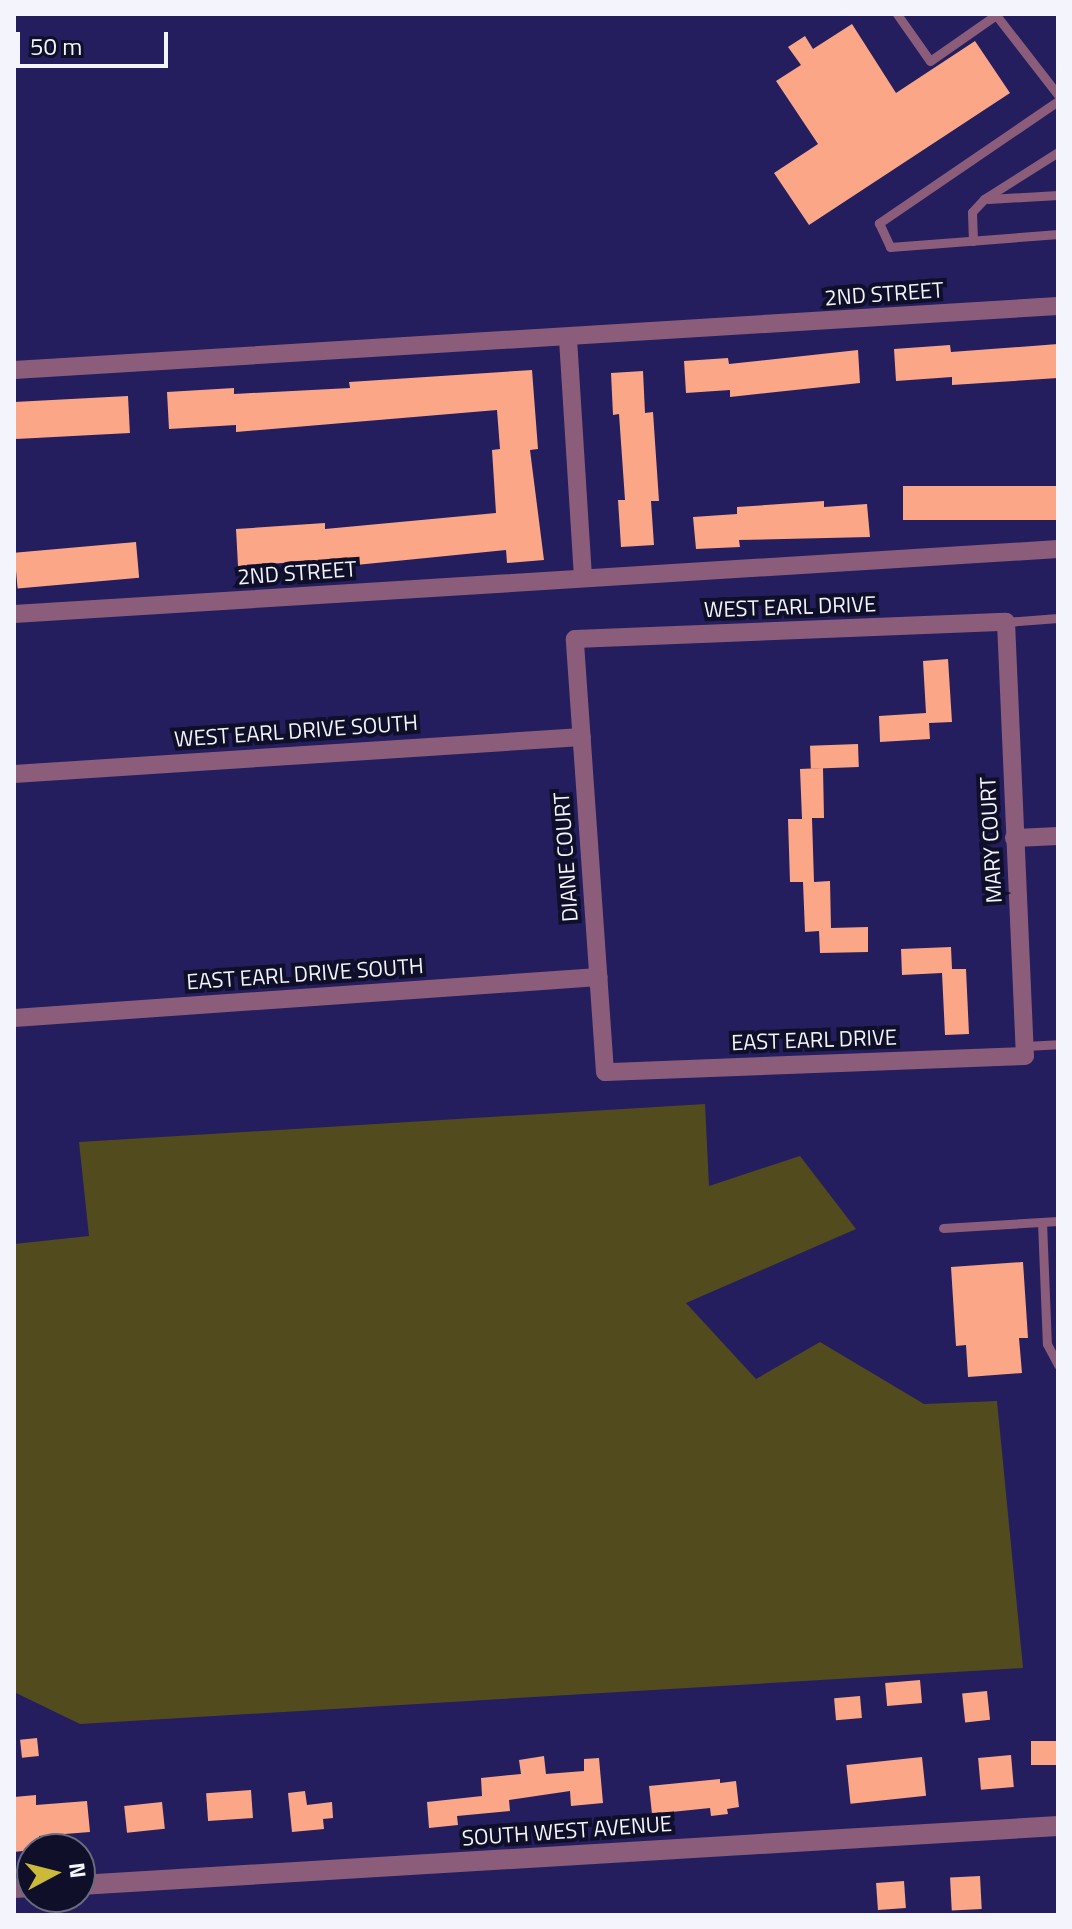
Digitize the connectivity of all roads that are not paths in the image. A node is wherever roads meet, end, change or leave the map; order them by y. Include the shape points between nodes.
1 (897, 14) edge
2 (1055, 82) edge
3 (1058, 98) edge
4 (1058, 152) edge
5 (1058, 195) edge
6 (984, 199) junction
7 (1058, 234) edge
8 (973, 241) junction
9 (1058, 306) edge
10 (568, 339) junction
11 (14, 370) edge
12 (1058, 549) edge
13 (583, 577) junction
14 (14, 614) edge
15 (1058, 618) edge
16 (1006, 622) junction
17 (575, 639) joint
18 (582, 737) junction
19 (14, 774) edge
20 (1058, 836) edge
21 (1014, 838) junction
22 (599, 977) junction
23 (14, 1018) edge
24 (1058, 1044) edge
25 (1025, 1051) junction
26 (605, 1072) joint
27 (1058, 1221) edge
28 (1042, 1222) junction
29 (943, 1228) dead end
30 (1058, 1365) edge
31 (1058, 1826) edge
32 (96, 1884) edge

1 - 2 lane via 930,61 996,15
2 - 3 lane
3 - 8 lane via 879,223 890,247
4 - 6 lane
5 - 6 lane
6 - 8 lane via 972,212
7 - 8 lane
9 - 10 street, 2ND STREET
10 - 11 street, 2ND STREET
10 - 13 street
12 - 13 street, 2ND STREET
13 - 14 street, 2ND STREET
15 - 16 lane
16 - 17 street, WEST EARL DRIVE
16 - 21 street, MARY COURT
17 - 18 street, DIANE COURT
18 - 19 street, WEST EARL DRIVE SOUTH
18 - 22 street, DIANE COURT
20 - 21 street
21 - 25 street, MARY COURT
22 - 23 street, EAST EARL DRIVE SOUTH
22 - 26 street, DIANE COURT
24 - 25 lane
25 - 26 street, EAST EARL DRIVE
27 - 28 lane
28 - 29 lane
28 - 30 lane via 1047,1344
31 - 32 street, SOUTH WEST AVENUE

